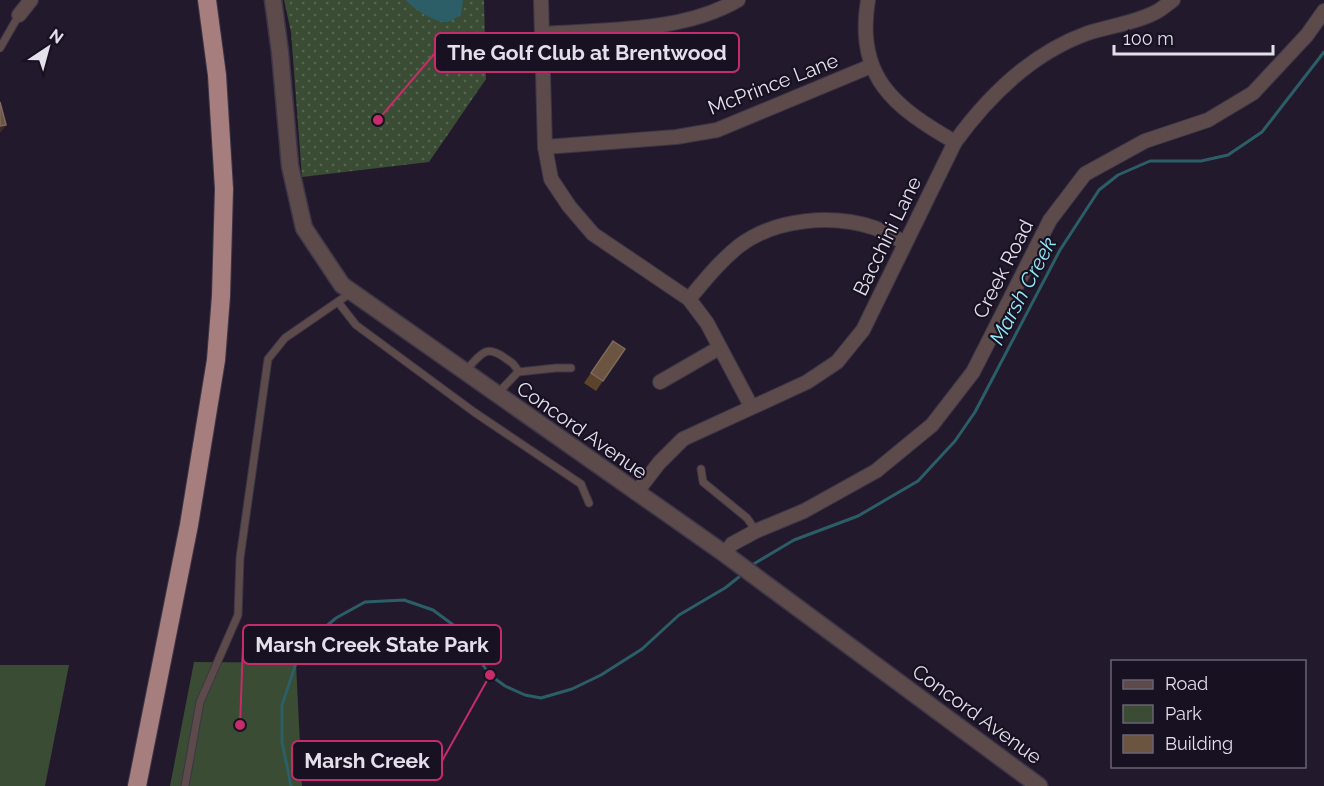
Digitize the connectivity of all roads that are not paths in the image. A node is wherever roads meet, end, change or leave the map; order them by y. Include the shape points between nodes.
1 (31, 0) edge
2 (207, 0) edge
3 (273, 0) edge
4 (541, 0) edge
5 (738, 0) edge
6 (868, 0) edge
7 (1173, 0) edge
8 (1324, 11) edge
9 (19, 15) joint
10 (542, 34) junction
11 (0, 48) edge
12 (871, 66) junction
13 (955, 142) junction
14 (545, 147) junction
15 (904, 242) junction
16 (345, 297) junction
17 (689, 299) junction
18 (719, 348) junction
19 (571, 368) dead end
20 (465, 372) junction
21 (518, 372) junction
22 (660, 382) dead end
23 (497, 395) junction
24 (751, 406) junction
25 (701, 469) dead end
26 (636, 493) junction
27 (589, 503) dead end
28 (756, 531) junction
29 (725, 554) junction
30 (137, 786) edge
31 (184, 786) edge
32 (1039, 786) edge

1 - 9 street
2 - 30 highway via 218,75 224,189 216,360 189,525
3 - 16 street, Concord Avenue via 290,166 304,228 342,285
4 - 10 street
5 - 10 street via 696,18 666,25
6 - 12 street
7 - 13 street, Bacchini Lane via 1155,13 1087,34 1046,53 1014,75 975,114
8 - 28 street, Creek Road via 1253,93 1208,120 1145,141 1085,174 1050,220 973,372 932,425 876,471 804,511
9 - 11 lane
10 - 14 street
12 - 13 street via 885,90 903,109
12 - 14 street, McPrince Lane via 717,129 676,137
13 - 15 street, Bacchini Lane
14 - 17 street via 551,178 593,234
15 - 17 street via 876,228 845,221 818,220 764,230 719,264
15 - 24 street, Bacchini Lane via 863,330 837,362 807,382
16 - 20 street, Concord Avenue
16 - 27 lane via 356,325 581,484
16 - 31 lane via 285,338 268,359 240,558 238,615 200,702
17 - 18 street
18 - 22 street
18 - 24 street
19 - 21 lane
20 - 21 lane via 482,353 490,350 510,361
20 - 23 street, Concord Avenue
21 - 23 lane
23 - 26 street, Concord Avenue
24 - 26 street, Bacchini Lane via 683,439
25 - 28 lane via 703,482 747,518
26 - 29 street, Concord Avenue
28 - 29 street, Creek Road via 732,544
29 - 32 street, Concord Avenue

